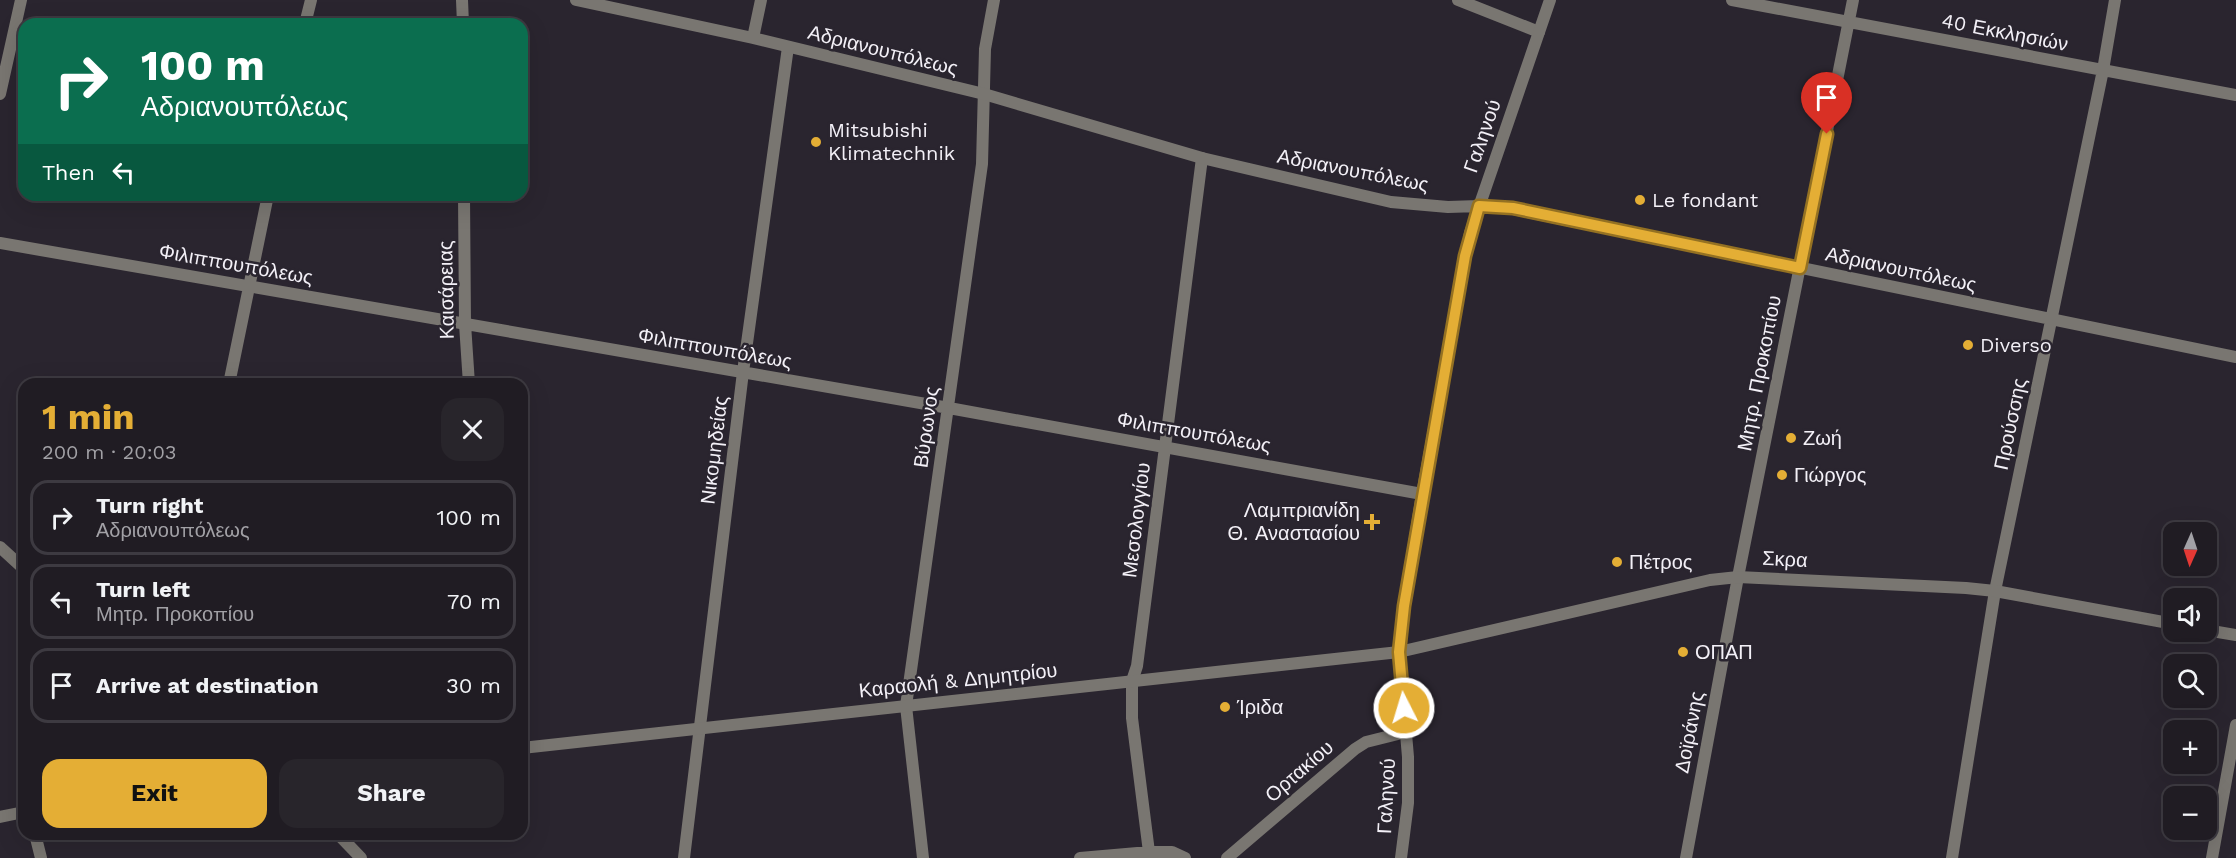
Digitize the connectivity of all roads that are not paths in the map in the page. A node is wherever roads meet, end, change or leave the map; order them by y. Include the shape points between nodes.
1 (21, 0) edge
2 (310, 0) edge
3 (462, 0) edge
4 (576, 0) edge
5 (761, 0) edge
6 (994, 0) edge
7 (1458, 0) edge
8 (1550, 0) edge
9 (1732, 0) edge
10 (1853, 0) edge
11 (2115, 0) edge
12 (306, 18) edge
13 (463, 18) edge
14 (1849, 22) junction
15 (1539, 32) junction
16 (753, 38) junction
17 (788, 47) junction
18 (2103, 70) junction
19 (0, 94) edge
20 (984, 94) junction
21 (2236, 95) edge
22 (1202, 158) junction
23 (267, 201) edge
24 (464, 201) edge
25 (1479, 206) junction
26 (0, 243) edge
27 (1800, 268) junction
28 (248, 286) junction
29 (2052, 319) junction
30 (465, 324) junction
31 (2236, 357) edge
32 (743, 372) junction
33 (230, 378) edge
34 (469, 378) edge
35 (949, 408) junction
36 (1165, 447) junction
37 (1422, 494) junction
38 (0, 547) edge
39 (18, 564) edge
40 (1738, 577) junction
41 (1995, 591) junction
42 (2163, 622) edge
43 (2217, 632) edge
44 (2236, 635) edge
45 (1399, 652) junction
46 (1132, 681) junction
47 (906, 706) junction
48 (2236, 725) edge
49 (699, 729) junction
50 (1406, 732) junction
51 (528, 747) edge
52 (18, 814) edge
53 (0, 817) edge
54 (36, 840) edge
55 (344, 840) edge
56 (1149, 852) junction
57 (40, 858) edge
58 (361, 858) edge
59 (684, 858) edge
60 (923, 858) edge
61 (1080, 858) edge
62 (1185, 858) edge
63 (1227, 858) edge
64 (1401, 858) edge
65 (1686, 858) edge
66 (1952, 858) edge
67 (2212, 858) edge

1 - 19 street
2 - 12 street
3 - 13 street
4 - 16 street, Αδριανουπόλεως
5 - 16 street
6 - 20 street, Βύρωνος via 985,49
7 - 15 street
8 - 15 street, Γαληνού
9 - 14 street, 40 Εκκλησιών
10 - 14 street, Μητρ. Προκοπίου
11 - 18 street, Προύσσης
14 - 18 street, 40 Εκκλησιών
14 - 27 street, Μητρ. Προκοπίου
15 - 25 street, Γαληνού
16 - 17 street, Αδριανουπόλεως
17 - 20 street, Αδριανουπόλεως
17 - 32 street, Νικομηδείας
18 - 21 street, 40 Εκκλησιών
18 - 29 street, Προύσσης
20 - 22 street, Αδριανουπόλεως
20 - 35 street, Βύρωνος via 982,164
22 - 25 street, Αδριανουπόλεως via 1390,202
22 - 36 street, Μεσολογγίου
23 - 28 street
24 - 30 street, Καισάρειας
25 - 27 street, Αδριανουπόλεως via 1513,208
25 - 37 street, Γαληνού via 1465,256
26 - 28 street, Φιλιππουπόλεως
27 - 29 street, Αδριανουπόλεως
27 - 40 street, Μητρ. Προκοπίου
28 - 30 street, Φιλιππουπόλεως
28 - 33 street
29 - 31 street, Αδριανουπόλεως
29 - 41 street, Προύσσης
30 - 32 street, Φιλιππουπόλεως
30 - 34 street, Καισάρειας
32 - 35 street, Φιλιππουπόλεως
32 - 49 street, Νικομηδείας
35 - 36 street, Φιλιππουπόλεως
35 - 47 street, Βύρωνος
36 - 37 street, Φιλιππουπόλεως
36 - 46 street, Μεσολογγίου
37 - 45 street, Γαληνού
38 - 39 street
40 - 41 street, Σκρα
40 - 45 street, Σκρα via 1710,580
40 - 65 street, Δοϊράνης
41 - 42 street, Σκρα
41 - 66 street, Προύσσης
43 - 44 street
45 - 46 street, Καραολή & Δημητρίου
45 - 50 street, Γαληνού
46 - 47 street, Καραολή & Δημητρίου
46 - 56 street, Μεσολογγίου via 1132,718
47 - 49 street, Καραολή & Δημητρίου
47 - 60 street, Βύρωνος
48 - 67 street
49 - 51 street, Καραολή & Δημητρίου
49 - 59 street, Νικομηδείας
50 - 63 street, Ορτακίου via 1366,742 1355,749
50 - 64 street, Γαληνού via 1408,803
52 - 53 street
54 - 57 street
55 - 58 street
56 - 61 street
56 - 62 street via 1172,852

